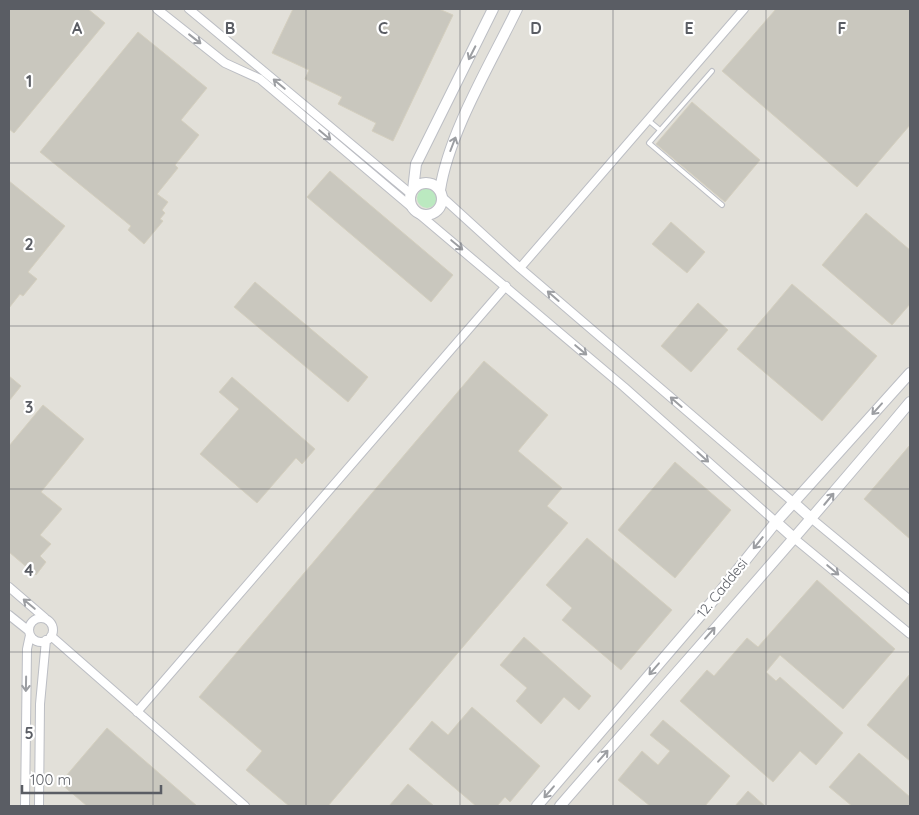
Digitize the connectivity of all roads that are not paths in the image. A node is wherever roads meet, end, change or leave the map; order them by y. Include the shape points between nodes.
1 (157, 9) edge
2 (189, 9) edge
3 (493, 9) edge
4 (517, 9) edge
5 (744, 9) edge
6 (712, 71) dead end
7 (648, 120) junction
8 (660, 130) junction
9 (412, 192) junction
10 (441, 194) junction
11 (722, 205) dead end
12 (418, 212) junction
13 (520, 268) junction
14 (506, 286) junction
15 (910, 373) edge
16 (910, 402) edge
17 (793, 502) junction
18 (812, 519) junction
19 (776, 522) junction
20 (795, 539) junction
21 (9, 587) edge
22 (910, 600) edge
23 (9, 615) edge
24 (49, 621) junction
25 (29, 633) junction
26 (910, 634) edge
27 (49, 638) junction
28 (137, 712) junction
29 (25, 806) edge
30 (40, 806) edge
31 (245, 806) edge
32 (536, 806) edge
33 (560, 806) edge

1 -> 12 street via 225,63 260,79
9 -> 2 street
3 -> 9 street via 416,164
10 -> 4 street via 443,171 454,139
5 - 7 street
6 - 8 lane
7 - 8 lane
7 - 13 street
8 - 11 lane via 649,143
9 - 10 street via 424,183 433,184
9 - 12 street via 411,204
10 - 12 street via 442,204 437,211 428,215
10 - 13 street
12 -> 14 street
17 -> 13 street
14 -> 19 street
14 - 28 street
15 -> 17 street, 12. Caddesi
18 -> 16 street, 12. Caddesi
17 - 18 street
17 - 19 street, 12. Caddesi
18 - 20 street, 12. Caddesi
18 - 22 street
19 - 20 street
19 -> 32 street, 12. Caddesi
20 -> 26 street
33 -> 20 street, 12. Caddesi
24 -> 21 street
23 - 25 street
24 - 25 street via 33,620
24 - 27 street via 53,628
25 - 27 street via 36,641
25 -> 29 street via 26,649
27 - 28 street
27 - 30 street via 40,704
28 - 31 street

